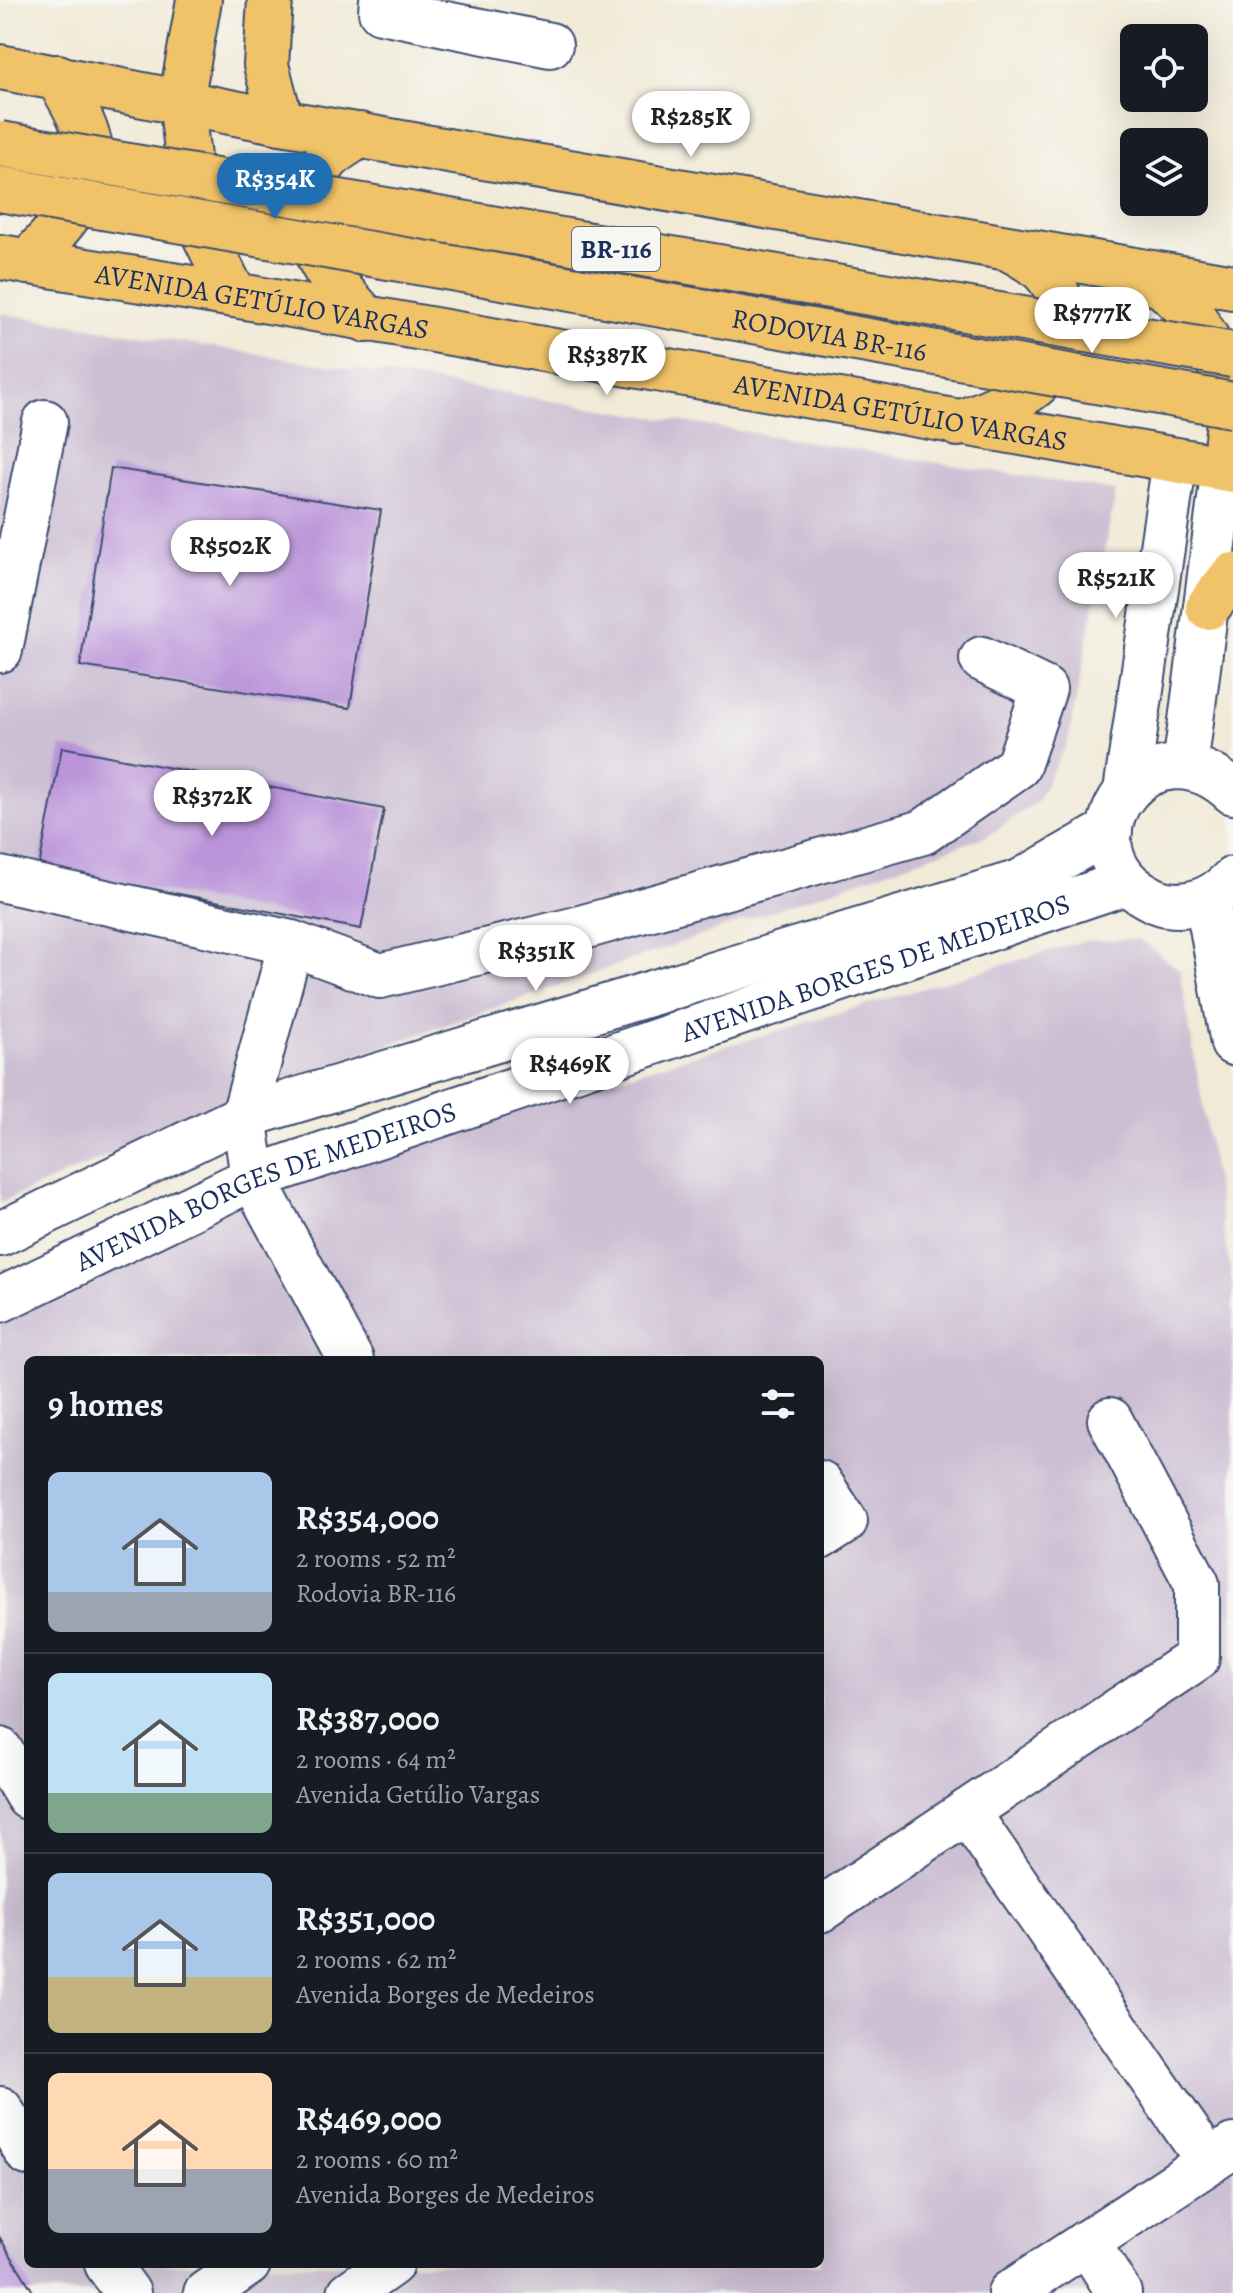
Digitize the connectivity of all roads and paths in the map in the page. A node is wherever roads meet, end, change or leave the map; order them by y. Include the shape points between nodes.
1 (199, 0) edge
2 (270, 0) edge
3 (382, 0) edge
4 (550, 45) dead end
5 (0, 67) edge
6 (58, 77) junction
7 (181, 102) junction
8 (281, 122) junction
9 (360, 135) junction
10 (0, 144) edge
11 (0, 189) edge
12 (1010, 249) junction
13 (14, 260) edge
14 (1114, 266) junction
15 (1233, 287) edge
16 (234, 295) junction
17 (367, 320) junction
18 (1233, 355) edge
19 (1233, 405) edge
20 (45, 422) dead end
21 (958, 424) junction
22 (1175, 460) junction
23 (1228, 469) edge
24 (1214, 609) edge
25 (1148, 633) junction
26 (0, 650) edge
27 (982, 659) dead end
28 (1185, 767) junction
29 (1233, 792) edge
30 (1118, 810) junction
31 (0, 879) edge
32 (1127, 882) junction
33 (1220, 889) edge
34 (291, 943) junction
35 (1233, 1043) edge
36 (244, 1116) junction
37 (253, 1178) junction
38 (0, 1234) edge
39 (0, 1300) edge
40 (349, 1356) edge
41 (1110, 1420) dead end
42 (824, 1489) edge
43 (824, 1534) edge
44 (0, 1750) edge
45 (24, 1790) edge
46 (967, 1812) junction
47 (824, 1907) edge
48 (0, 2109) edge
49 (24, 2147) edge
50 (1221, 2154) edge
51 (1087, 2242) junction
52 (110, 2268) edge
53 (242, 2268) edge
54 (385, 2268) edge
55 (128, 2293) edge
56 (206, 2293) edge
57 (350, 2293) edge
58 (1010, 2293) edge
59 (1119, 2293) edge

1 - 7 main road
2 - 8 main road via 266,65
3 - 4 street via 381,11
5 - 6 main road
6 - 7 main road
6 - 13 main road via 81,118 92,154 87,182 59,228
7 - 8 main road
7 - 16 main road via 202,230
8 - 9 main road
9 - 12 main road
9 - 17 main road via 333,153 319,171 308,211 312,241 324,268
10 - 18 main road, RODOVIA BR-116 / BR-116, bridge
11 - 19 main road, RODOVIA BR-116 / BR-116, bridge
12 - 14 main road
12 - 21 main road via 1042,270 1054,287 1063,335 1040,380 1015,398
13 - 16 main road, AVENIDA GETÚLIO VARGAS
14 - 15 main road
14 - 23 main road via 1164,287 1190,311 1218,357 1230,412
16 - 17 main road, AVENIDA GETÚLIO VARGAS
17 - 21 main road, AVENIDA GETÚLIO VARGAS
20 - 26 street
21 - 22 main road, AVENIDA GETÚLIO VARGAS
22 - 23 main road, AVENIDA GETÚLIO VARGAS
22 - 25 street
23 - 24 street
24 - 25 street
24 - 28 street
25 - 30 street
27 - 34 street via 1044,689 1018,766 923,832 573,930 380,976
28 - 29 street via 1219,779
28 - 30 street, AVENIDA BORGES DE MEDEIROS via 1163,768 1142,777
30 - 32 street via 1111,848
30 - 36 street, AVENIDA BORGES DE MEDEIROS via 1020,882
31 - 34 street
32 - 33 street via 1164,904 1186,905
32 - 37 street, AVENIDA BORGES DE MEDEIROS
33 - 35 street
34 - 36 street
36 - 37 street
36 - 38 street, AVENIDA BORGES DE MEDEIROS
37 - 39 street, AVENIDA BORGES DE MEDEIROS
37 - 40 street
41 - 46 street via 1197,1584 1197,1658
42 - 43 street via 845,1521
44 - 45 street
46 - 47 street
46 - 50 street
48 - 49 street
50 - 51 street
51 - 58 street
51 - 59 street
52 - 55 street
53 - 56 street
54 - 57 street

